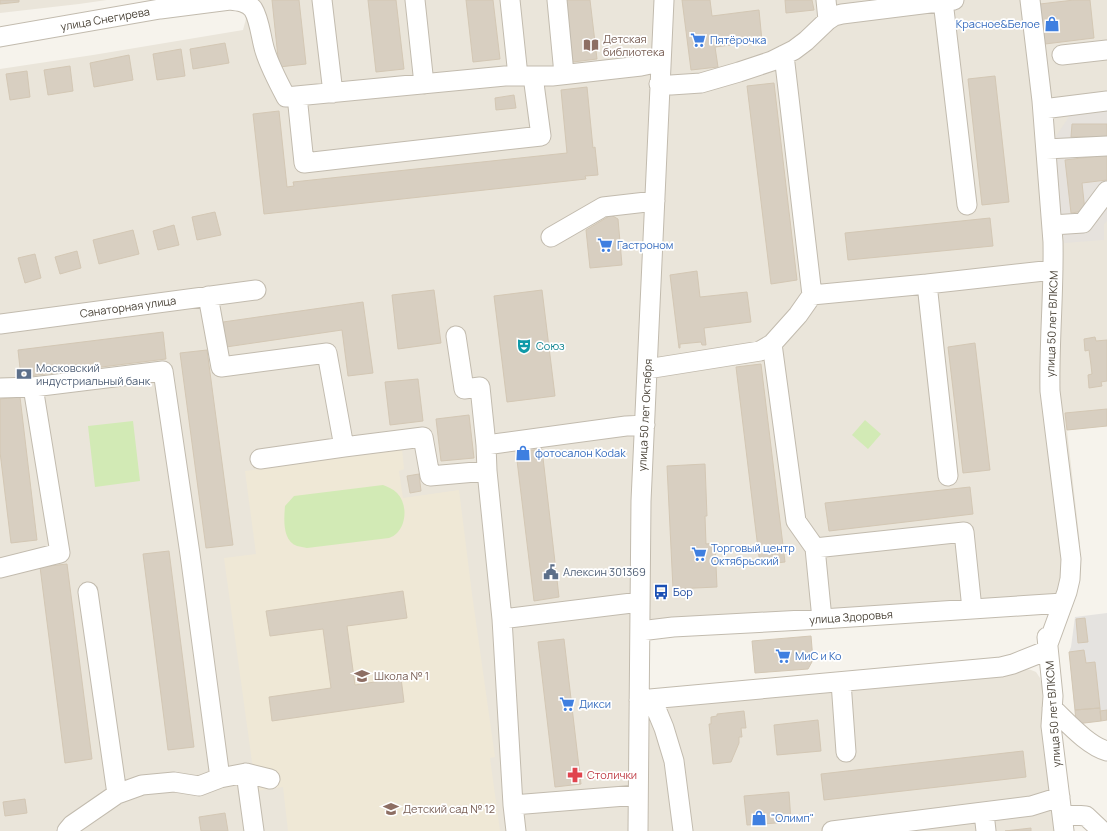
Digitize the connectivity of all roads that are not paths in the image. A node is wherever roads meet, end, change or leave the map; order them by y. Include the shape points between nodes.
1 (322, 0) edge
2 (415, 0) edge
3 (510, 0) edge
4 (557, 0) edge
5 (664, 0) edge
6 (826, 0) edge
7 (1030, 0) edge
8 (948, 1) edge
9 (828, 20) junction
10 (0, 37) edge
11 (1107, 50) edge
12 (784, 55) junction
13 (1062, 55) dead end
14 (660, 62) junction
15 (564, 74) junction
16 (526, 76) junction
17 (424, 84) junction
18 (659, 84) junction
19 (333, 93) junction
20 (297, 96) junction
21 (1107, 101) edge
22 (1043, 109) junction
23 (1107, 146) edge
24 (1046, 149) junction
25 (1107, 191) edge
26 (655, 201) junction
27 (967, 206) dead end
28 (1052, 226) junction
29 (551, 237) dead end
30 (1053, 270) junction
31 (927, 284) junction
32 (256, 290) dead end
33 (208, 296) junction
34 (812, 296) junction
35 (0, 324) edge
36 (456, 336) dead end
37 (772, 344) junction
38 (647, 369) junction
39 (33, 387) junction
40 (0, 388) edge
41 (645, 425) junction
42 (486, 445) junction
43 (344, 447) junction
44 (260, 459) dead end
45 (487, 471) junction
46 (948, 476) dead end
47 (815, 548) junction
48 (0, 568) edge
49 (88, 592) dead end
50 (640, 602) junction
51 (1063, 603) junction
52 (1044, 604) junction
53 (972, 609) junction
54 (502, 619) junction
55 (822, 619) junction
56 (640, 631) junction
57 (1048, 647) junction
58 (841, 682) junction
59 (645, 700) junction
60 (1052, 708) junction
61 (1107, 751) edge
62 (846, 752) dead end
63 (246, 773) junction
64 (220, 778) junction
65 (270, 779) dead end
66 (117, 794) junction
67 (638, 795) junction
68 (513, 805) junction
69 (984, 812) junction
70 (1062, 814) edge
71 (66, 831) edge
72 (254, 831) edge
73 (516, 831) edge
74 (638, 831) edge
75 (683, 831) edge
76 (832, 831) edge
77 (986, 831) edge
78 (1102, 831) edge

1 - 19 street
2 - 17 street
3 - 16 street
4 - 15 street
5 - 14 street, улица 50 лет Октября
6 - 9 street
7 - 22 street, улица 50 лет ВЛКСМ
8 - 9 street via 842,14
8 - 27 street
9 - 12 street via 806,41
10 - 20 street, улица Снегирева via 160,9 239,1 248,4 253,10 269,64 286,97
11 - 13 street
12 - 18 street via 701,83
12 - 34 street
14 - 15 street
14 - 18 street, улица 50 лет Октября
15 - 16 street
16 - 17 street
16 - 20 street via 541,136 304,163
17 - 19 street
18 - 26 street, улица 50 лет Октября
19 - 20 street
21 - 22 street
22 - 24 street, улица 50 лет ВЛКСМ
23 - 24 street
24 - 28 street, улица 50 лет ВЛКСМ
25 - 28 street via 1083,223
26 - 29 street via 603,207
26 - 38 street, улица 50 лет Октября
28 - 30 street, улица 50 лет ВЛКСМ
30 - 31 street
30 - 51 street, улица 50 лет ВЛКСМ via 1050,391 1071,559 1070,579
31 - 34 street
31 - 46 street
32 - 33 street, Санаторная улица
33 - 35 street, Санаторная улица
33 - 43 street via 221,367 327,353
34 - 37 street via 798,316
36 - 42 street via 464,389 480,387
37 - 38 street via 760,351
37 - 47 street via 796,521
38 - 41 street, улица 50 лет Октября
39 - 40 street
39 - 48 street via 60,553
39 - 64 street via 163,371
41 - 42 street
41 - 50 street, улица 50 лет Октября
42 - 45 street
43 - 44 street
43 - 45 street via 423,437 430,476
45 - 54 street
47 - 53 street via 964,532
47 - 55 street
49 - 66 street
50 - 54 street
50 - 56 street, улица 50 лет Октября
51 - 52 street, улица Здоровья
51 - 57 street, улица 50 лет ВЛКСМ
52 - 53 street, улица Здоровья
52 - 57 street, улица 50 лет ВЛКСМ
53 - 55 street, улица Здоровья
54 - 68 street
55 - 56 street, улица Здоровья
56 - 59 street, улица 50 лет Октября
57 - 58 street via 1001,667
57 - 60 street, улица 50 лет ВЛКСМ
58 - 59 street
58 - 62 street
59 - 67 street, улица 50 лет Октября
59 - 75 street via 664,728 674,761
60 - 61 street via 1089,742
60 - 70 street, улица 50 лет ВЛКСМ via 1051,726
63 - 64 street
63 - 65 street
63 - 72 street
64 - 66 street via 200,786 174,782 142,785
66 - 71 street
67 - 68 street
67 - 74 street, улица 50 лет Октября
68 - 73 street
69 - 70 street via 1031,806
69 - 76 street
69 - 77 street
70 - 78 street via 1086,816

